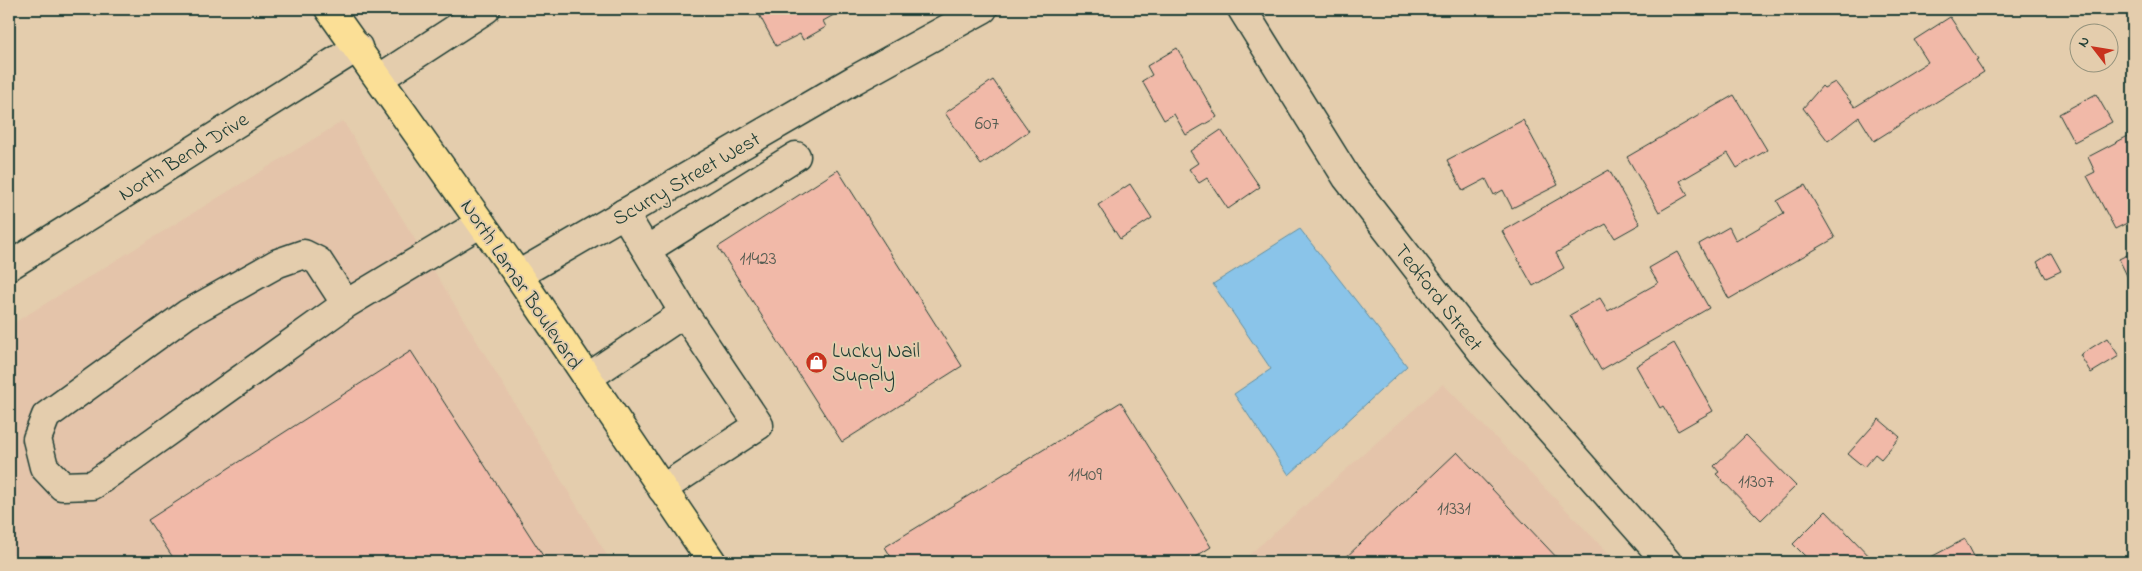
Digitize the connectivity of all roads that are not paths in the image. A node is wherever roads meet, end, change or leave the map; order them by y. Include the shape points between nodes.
1 (329, 9) edge
2 (486, 9) edge
3 (983, 9) edge
4 (1242, 9) edge
5 (358, 47) junction
6 (380, 78) junction
7 (796, 156) dead end
8 (624, 213) junction
9 (481, 223) junction
10 (648, 249) junction
11 (9, 266) edge
12 (518, 276) junction
13 (346, 304) junction
14 (684, 314) junction
15 (587, 378) junction
16 (662, 490) junction
17 (712, 562) edge
18 (1668, 562) edge

1 - 5 main road, North Lamar Boulevard
2 - 6 street
3 - 8 street, Scurry Street West
4 - 18 street, Tedford Street via 1347,178 1486,357
5 - 6 main road, North Lamar Boulevard
5 - 11 street, North Bend Drive
6 - 9 main road, North Lamar Boulevard
7 - 10 street
8 - 10 street
8 - 12 street, Scurry Street West
9 - 12 main road, North Lamar Boulevard
9 - 13 street
10 - 14 street
12 - 15 main road, North Lamar Boulevard
13 - 13 street via 93,485 62,486 44,467 37,439 46,416 187,314 278,263 304,254 318,261
14 - 15 street
14 - 16 street via 760,425
15 - 16 main road, North Lamar Boulevard
16 - 17 main road, North Lamar Boulevard

